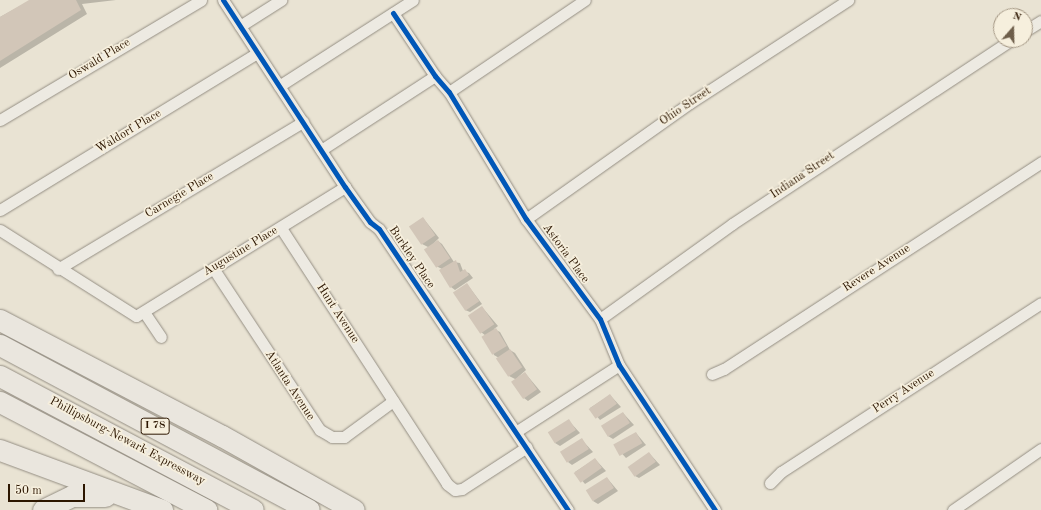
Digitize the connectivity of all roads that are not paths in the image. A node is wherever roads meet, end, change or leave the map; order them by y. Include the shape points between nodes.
1 (201, 0) edge
2 (223, 0) edge
3 (281, 0) edge
4 (413, 0) edge
5 (585, 0) edge
6 (848, 0) edge
7 (393, 13) junction
8 (240, 26) junction
9 (1000, 48) edge
10 (257, 53) junction
11 (435, 76) junction
12 (279, 86) junction
13 (449, 92) junction
14 (0, 120) edge
15 (303, 122) junction
16 (321, 150) junction
17 (1041, 162) edge
18 (345, 187) junction
19 (0, 210) edge
20 (526, 219) junction
21 (281, 228) junction
22 (0, 230) edge
23 (213, 268) junction
24 (58, 269) junction
25 (1041, 303) edge
26 (0, 310) edge
27 (140, 314) junction
28 (600, 319) junction
29 (0, 320) edge
30 (161, 337) dead end
31 (0, 345) edge
32 (69, 355) junction
33 (619, 365) junction
34 (712, 374) dead end
35 (0, 376) edge
36 (393, 401) junction
37 (0, 402) edge
38 (516, 431) junction
39 (527, 447) junction
40 (1041, 449) edge
41 (0, 450) edge
42 (770, 483) dead end
43 (141, 501) junction
44 (44, 510) edge
45 (162, 510) edge
46 (207, 510) edge
47 (253, 510) edge
48 (309, 510) edge
49 (354, 510) edge
50 (568, 510) edge
51 (715, 510) edge
52 (953, 510) edge

1 - 14 street, Oswald Place
2 - 8 street, Burkley Place
3 - 8 street
4 - 7 street
5 - 13 street
6 - 20 street, Ohio Street via 690,103
7 - 11 street, Astoria Place
7 - 12 street
8 - 10 street, Burkley Place
9 - 28 street, Indiana Street via 732,224
10 - 12 street, Burkley Place
10 - 19 street, Waldorf Place
11 - 13 street, Astoria Place
11 - 16 street
12 - 15 street, Burkley Place
13 - 20 street, Astoria Place
15 - 16 street, Burkley Place
15 - 24 street, Carnegie Place
16 - 18 street, Burkley Place
17 - 34 street, Revere Avenue via 724,369
18 - 21 street, Augustine Place
18 - 38 street, Burkley Place via 370,222 380,229
20 - 28 street, Astoria Place
21 - 23 street, Augustine Place
21 - 36 street, Hunt Avenue
22 - 24 street
23 - 27 street, Augustine Place
23 - 36 street, Atlanta Avenue via 320,430 332,437 344,437
24 - 27 street
25 - 42 street, Perry Avenue via 782,472
26 - 32 highway
27 - 30 street
28 - 33 street, Astoria Place
29 - 32 highway, I 78
31 - 48 highway, I 78
32 - 49 highway, I 78
33 - 38 street
33 - 51 street, Astoria Place
35 - 47 highway, Phillipsburg-Newark Expressway / I 78
36 - 39 street, Hunt Avenue via 447,484 455,490 462,489
37 - 46 highway, Phillipsburg-Newark Expressway
38 - 39 street, Burkley Place
39 - 50 street, Burkley Place
40 - 52 street
41 - 43 highway via 67,477
43 - 44 highway via 78,495 59,500
43 - 45 highway

